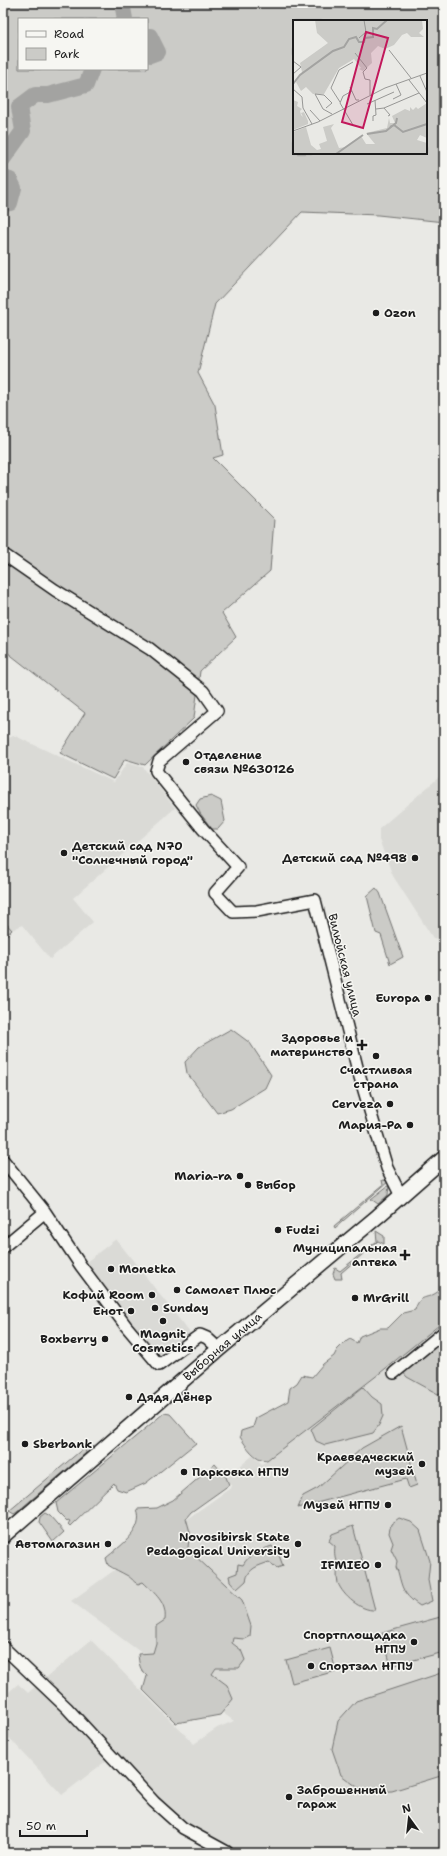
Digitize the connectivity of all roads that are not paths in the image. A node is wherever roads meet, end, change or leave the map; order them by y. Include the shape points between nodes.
1 (3, 554) edge
2 (444, 1158) edge
3 (3, 1160) edge
4 (401, 1196) junction
5 (45, 1212) junction
6 (3, 1247) edge
7 (444, 1332) edge
8 (219, 1348) junction
9 (394, 1373) dead end
10 (3, 1536) edge
11 (3, 1647) edge
12 (227, 1852) dead end

1 - 4 street, Вилюйская улица via 55,590 150,649 203,691 217,711 159,761 156,771 238,867 215,893 233,912 257,911 316,900 358,1067 387,1168
2 - 4 main road, Выборная улица
3 - 5 street
4 - 8 main road, Выборная улица
5 - 6 street
5 - 8 street via 126,1326 160,1365 200,1335
7 - 9 street
8 - 10 main road, Выборная улица
11 - 12 street via 67,1708 154,1802 183,1828

